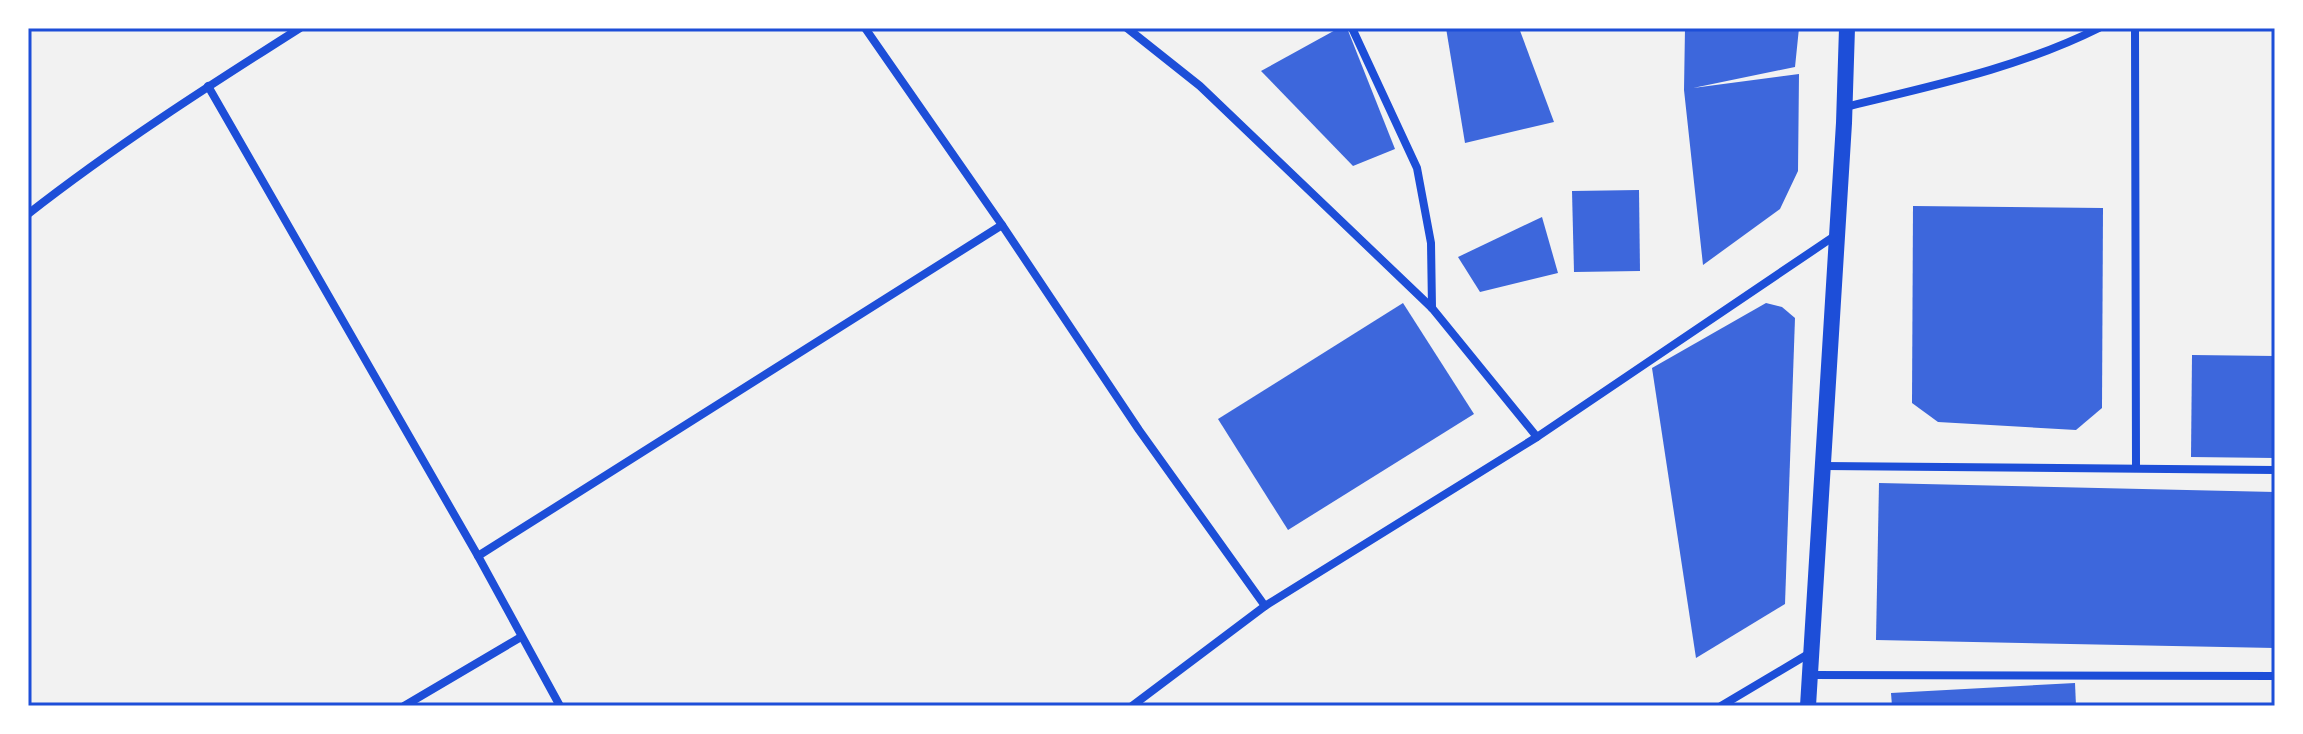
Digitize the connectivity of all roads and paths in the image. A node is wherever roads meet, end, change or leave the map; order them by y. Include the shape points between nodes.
1 (300, 28) edge
2 (865, 28) edge
3 (1127, 28) edge
4 (1352, 28) edge
5 (1847, 28) edge
6 (2099, 28) edge
7 (2135, 28) edge
8 (208, 86) junction
9 (1845, 107) junction
10 (28, 214) edge
11 (1002, 225) junction
12 (1838, 234) junction
13 (1432, 308) junction
14 (1537, 437) junction
15 (1824, 466) junction
16 (2136, 467) junction
17 (2275, 470) edge
18 (478, 556) junction
19 (1265, 606) junction
20 (521, 637) junction
21 (1811, 652) junction
22 (1809, 675) junction
23 (2275, 676) edge
24 (404, 706) edge
25 (560, 706) edge
26 (1132, 706) edge
27 (1721, 706) edge
28 (1808, 706) edge

1 - 8 street
2 - 11 street
3 - 13 street via 1200,86
4 - 13 street via 1417,168 1431,243
5 - 9 main road
6 - 9 street via 1982,73
7 - 16 street
8 - 10 street
8 - 18 street
9 - 12 main road
11 - 18 street
11 - 19 street
12 - 14 street
12 - 15 main road
13 - 14 street
14 - 19 street
15 - 16 street
15 - 21 main road
16 - 17 street
18 - 20 street
19 - 26 street
20 - 24 street
20 - 25 street
21 - 22 main road
21 - 27 street
22 - 23 street
22 - 28 main road

